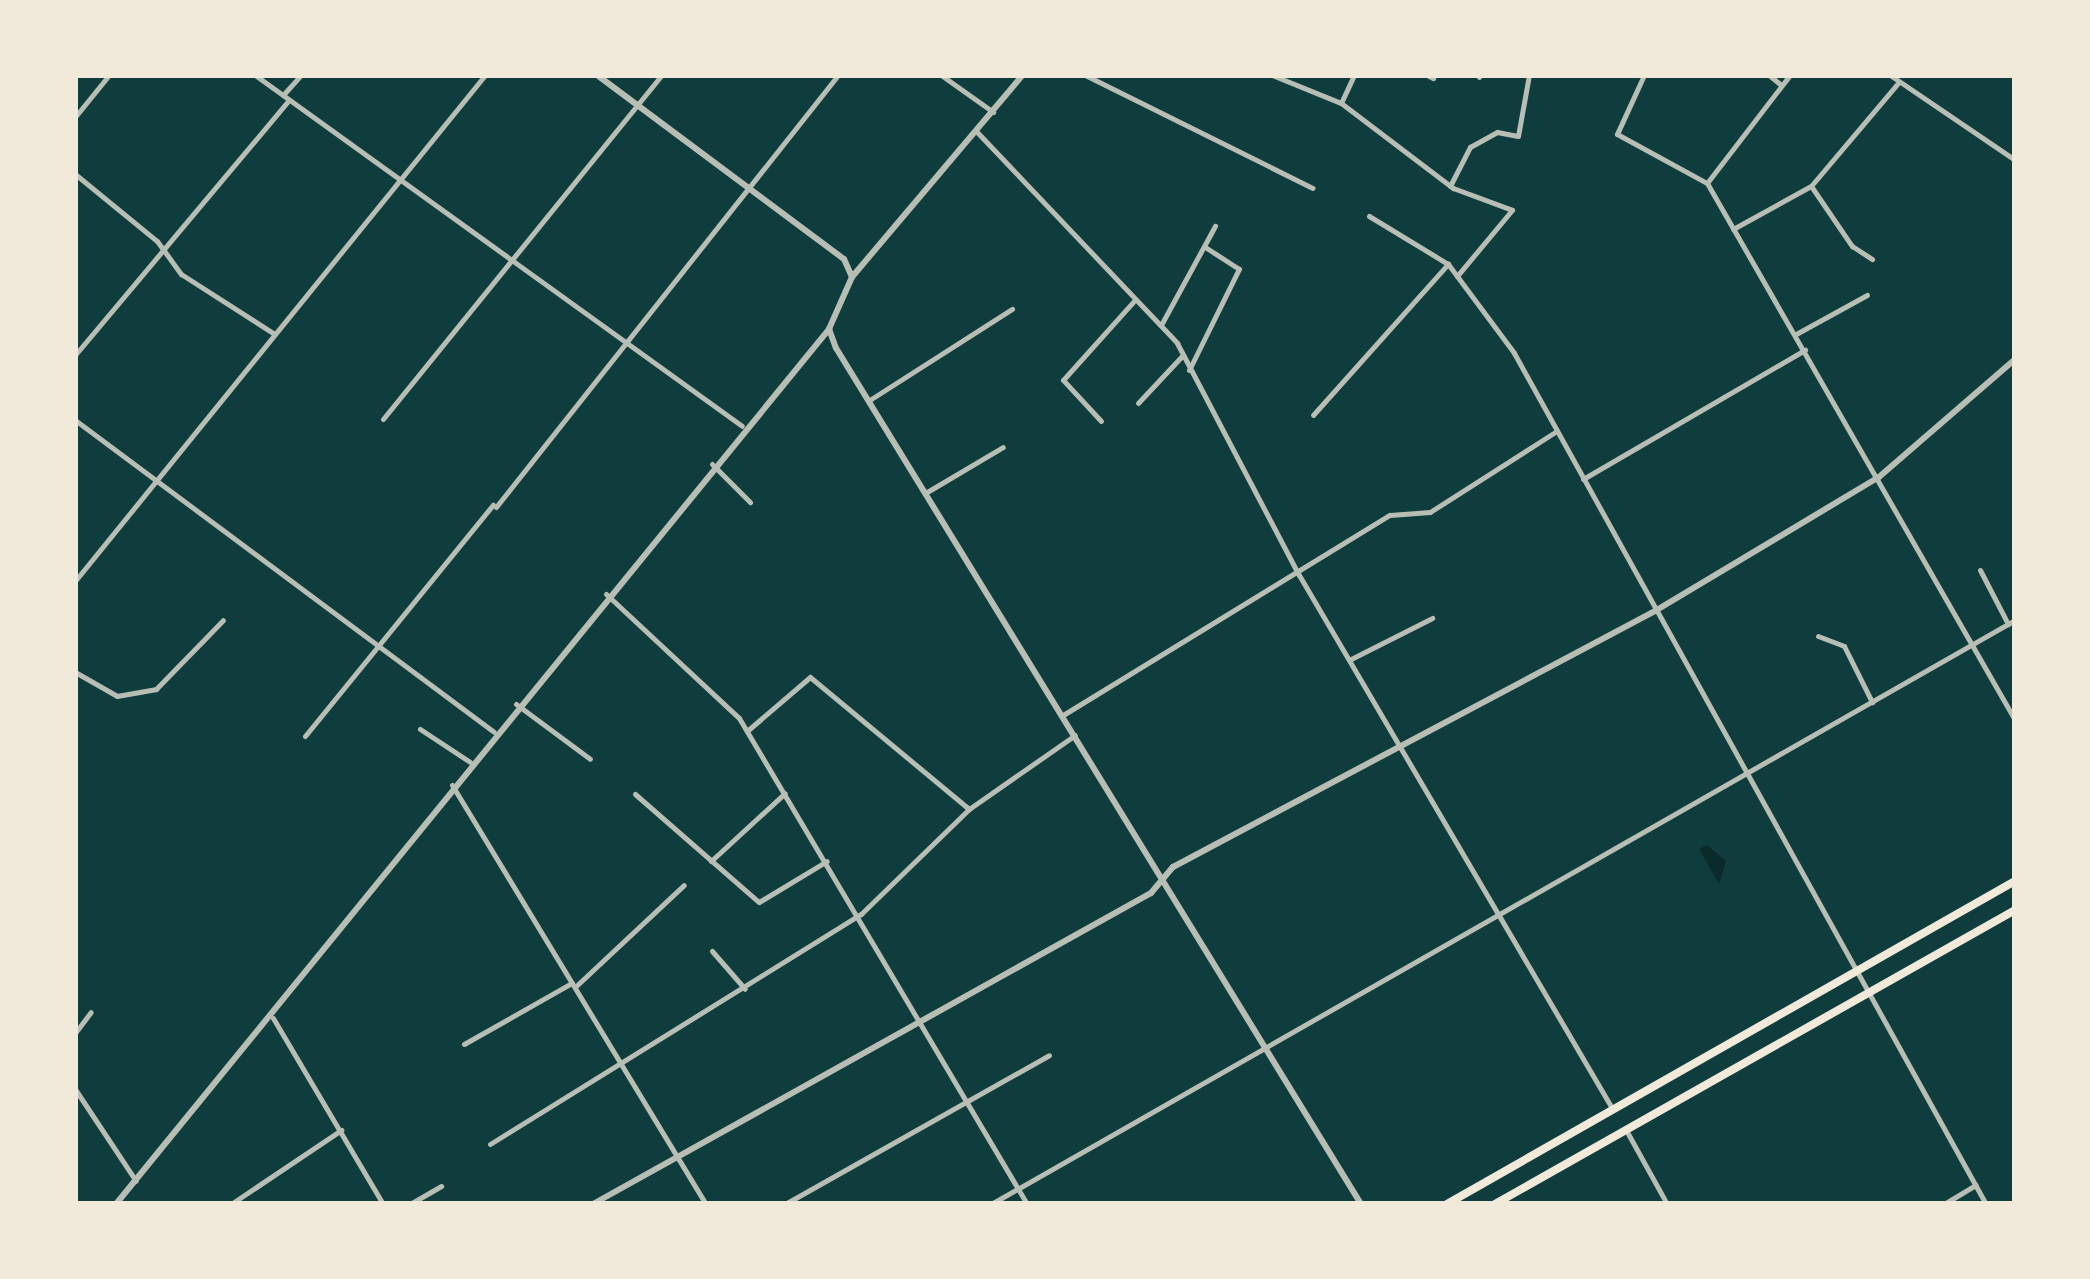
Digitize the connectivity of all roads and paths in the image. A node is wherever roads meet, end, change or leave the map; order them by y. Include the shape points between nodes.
1 (109, 75) edge
2 (255, 75) edge
3 (301, 75) edge
4 (484, 75) edge
5 (597, 75) edge
6 (662, 75) edge
7 (838, 75) edge
8 (940, 75) edge
9 (1023, 75) edge
10 (1085, 75) edge
11 (1272, 75) edge
12 (1354, 75) edge
13 (1529, 75) edge
14 (1644, 75) edge
15 (1769, 75) edge
16 (1790, 75) edge
17 (1890, 75) edge
18 (1898, 82) junction
19 (1782, 84) junction
20 (283, 95) junction
21 (287, 102) junction
22 (1341, 103) junction
23 (638, 106) junction
24 (993, 112) junction
25 (75, 118) edge
26 (978, 132) junction
27 (2015, 160) edge
28 (75, 174) edge
29 (397, 181) junction
30 (1706, 183) junction
31 (1450, 186) junction
32 (1811, 186) junction
33 (752, 188) junction
34 (1313, 188) dead end
35 (1370, 216) dead end
36 (1215, 226) dead end
37 (1732, 229) junction
38 (162, 247) junction
39 (1205, 247) junction
40 (1872, 259) dead end
41 (1448, 264) junction
42 (514, 266) junction
43 (852, 276) junction
44 (1456, 276) junction
45 (1867, 296) dead end
46 (1134, 301) junction
47 (1012, 308) dead end
48 (1161, 325) junction
49 (830, 329) junction
50 (274, 334) junction
51 (1796, 334) junction
52 (624, 343) junction
53 (1805, 350) junction
54 (75, 355) edge
55 (1182, 356) junction
56 (2015, 359) edge
57 (1190, 370) junction
58 (868, 401) junction
59 (1138, 403) dead end
60 (1313, 416) dead end
61 (383, 419) dead end
62 (75, 420) edge
63 (1101, 421) dead end
64 (742, 426) junction
65 (1556, 432) junction
66 (1003, 446) dead end
67 (712, 464) junction
68 (1878, 477) junction
69 (1582, 479) junction
70 (156, 480) junction
71 (927, 492) junction
72 (750, 502) dead end
73 (1980, 570) dead end
74 (1300, 575) junction
75 (75, 581) edge
76 (606, 594) junction
77 (1655, 610) junction
78 (1432, 618) dead end
79 (223, 620) dead end
80 (2012, 622) edge
81 (1818, 636) dead end
82 (1974, 644) junction
83 (378, 646) junction
84 (1351, 659) junction
85 (75, 672) edge
86 (1872, 702) junction
87 (516, 704) junction
88 (1063, 714) junction
89 (2015, 720) edge
90 (420, 729) dead end
91 (747, 731) junction
92 (494, 732) junction
93 (1076, 735) junction
94 (304, 736) dead end
95 (1406, 748) junction
96 (590, 759) dead end
97 (470, 762) junction
98 (1748, 778) junction
99 (452, 785) junction
100 (785, 792) junction
101 (636, 794) dead end
102 (969, 809) junction
103 (711, 860) junction
104 (826, 861) junction
105 (1165, 880) junction
106 (2015, 881) edge
107 (684, 885) dead end
108 (2015, 910) edge
109 (1504, 912) junction
110 (860, 914) junction
111 (712, 951) dead end
112 (1858, 970) junction
113 (573, 985) junction
114 (745, 988) junction
115 (1868, 994) junction
116 (91, 1012) dead end
117 (918, 1015) junction
118 (273, 1018) junction
119 (75, 1034) edge
120 (464, 1044) dead end
121 (1269, 1051) junction
122 (1050, 1055) dead end
123 (619, 1068) junction
124 (75, 1089) edge
125 (968, 1100) junction
126 (1613, 1109) junction
127 (341, 1130) junction
128 (1626, 1130) junction
129 (490, 1144) dead end
130 (676, 1154) junction
131 (136, 1181) junction
132 (1976, 1185) junction
133 (441, 1186) dead end
134 (1019, 1190) junction
135 (116, 1204) edge
136 (231, 1204) edge
137 (384, 1204) edge
138 (410, 1204) edge
139 (592, 1204) edge
140 (706, 1204) edge
141 (785, 1204) edge
142 (991, 1204) edge
143 (1027, 1204) edge
144 (1361, 1204) edge
145 (1447, 1204) edge
146 (1495, 1204) edge
147 (1667, 1204) edge
148 (1944, 1204) edge
149 (1986, 1204) edge

1 - 25 street
2 - 20 street
3 - 20 street
4 - 29 street
5 - 23 street
6 - 23 street
7 - 33 street
8 - 24 street
9 - 24 street
10 - 34 street
11 - 22 street
12 - 22 street
13 - 31 street via 1518,136 1497,132 1470,148
14 - 30 street via 1617,134
15 - 19 street
16 - 19 street
17 - 18 street
18 - 27 street
18 - 32 street
19 - 30 street
20 - 21 street
21 - 29 street
21 - 38 street
22 - 31 street
23 - 33 street
23 - 42 street
24 - 26 street
26 - 43 street
26 - 46 street
28 - 38 street
29 - 42 street
29 - 50 street
30 - 37 street
31 - 44 street via 1512,210
32 - 37 street
32 - 40 street via 1852,246
33 - 43 street via 837,252
33 - 52 street
35 - 41 street
36 - 39 street
37 - 51 street
38 - 50 street via 192,282
38 - 54 street
39 - 48 street
39 - 57 street via 1239,268
41 - 44 street
41 - 60 street
42 - 52 street
42 - 61 street
43 - 49 street
44 - 65 street
45 - 51 street
46 - 48 street
46 - 63 street via 1063,378
47 - 58 street
48 - 55 street
49 - 58 street
49 - 64 street
50 - 70 street
51 - 53 street
52 - 64 street
52 - 83 street
53 - 68 street
53 - 69 street
55 - 57 street
55 - 59 street
56 - 68 street
57 - 74 street
58 - 71 street
62 - 70 street
64 - 67 street
65 - 69 street
65 - 74 street via 1430,512 1390,515
66 - 71 street
67 - 72 street
67 - 76 street
68 - 77 street
68 - 82 street
69 - 77 street
70 - 75 street
70 - 83 street
71 - 88 street
73 - 80 street
74 - 84 street
74 - 88 street
76 - 87 street
76 - 91 street via 711,684
77 - 95 street
77 - 98 street
78 - 84 street
79 - 85 street via 156,689 117,696
80 - 82 street
81 - 86 street via 1844,646
82 - 86 street
82 - 89 street
83 - 92 street
83 - 94 street
84 - 95 street
86 - 98 street
87 - 92 street
87 - 96 street
88 - 93 street
90 - 97 street
91 - 100 street
91 - 102 street via 810,677
92 - 97 street
93 - 102 street
93 - 105 street
95 - 105 street via 1173,867
95 - 109 street
97 - 99 street
98 - 109 street
98 - 112 street
99 - 113 street
99 - 118 street
100 - 103 street
100 - 104 street
101 - 103 street
102 - 110 street
103 - 104 street via 761,903
104 - 110 street
105 - 117 street
105 - 121 street
106 - 112 main road
107 - 113 street
108 - 115 main road
109 - 121 street
109 - 126 street
110 - 114 street
110 - 117 street
111 - 114 street
112 - 115 street
112 - 126 main road
113 - 120 street
113 - 123 street
114 - 123 street
115 - 128 main road
115 - 132 street
116 - 119 street
117 - 125 street
117 - 130 street
118 - 127 street
118 - 131 street
121 - 134 street
121 - 144 street
122 - 125 street
123 - 129 street
123 - 130 street
124 - 131 street
125 - 134 street
125 - 141 street
126 - 145 main road
127 - 136 street
127 - 137 street
128 - 146 main road
128 - 147 street
130 - 139 street
130 - 140 street
131 - 135 street
132 - 148 street
132 - 149 street
133 - 138 street
134 - 142 street
134 - 143 street

